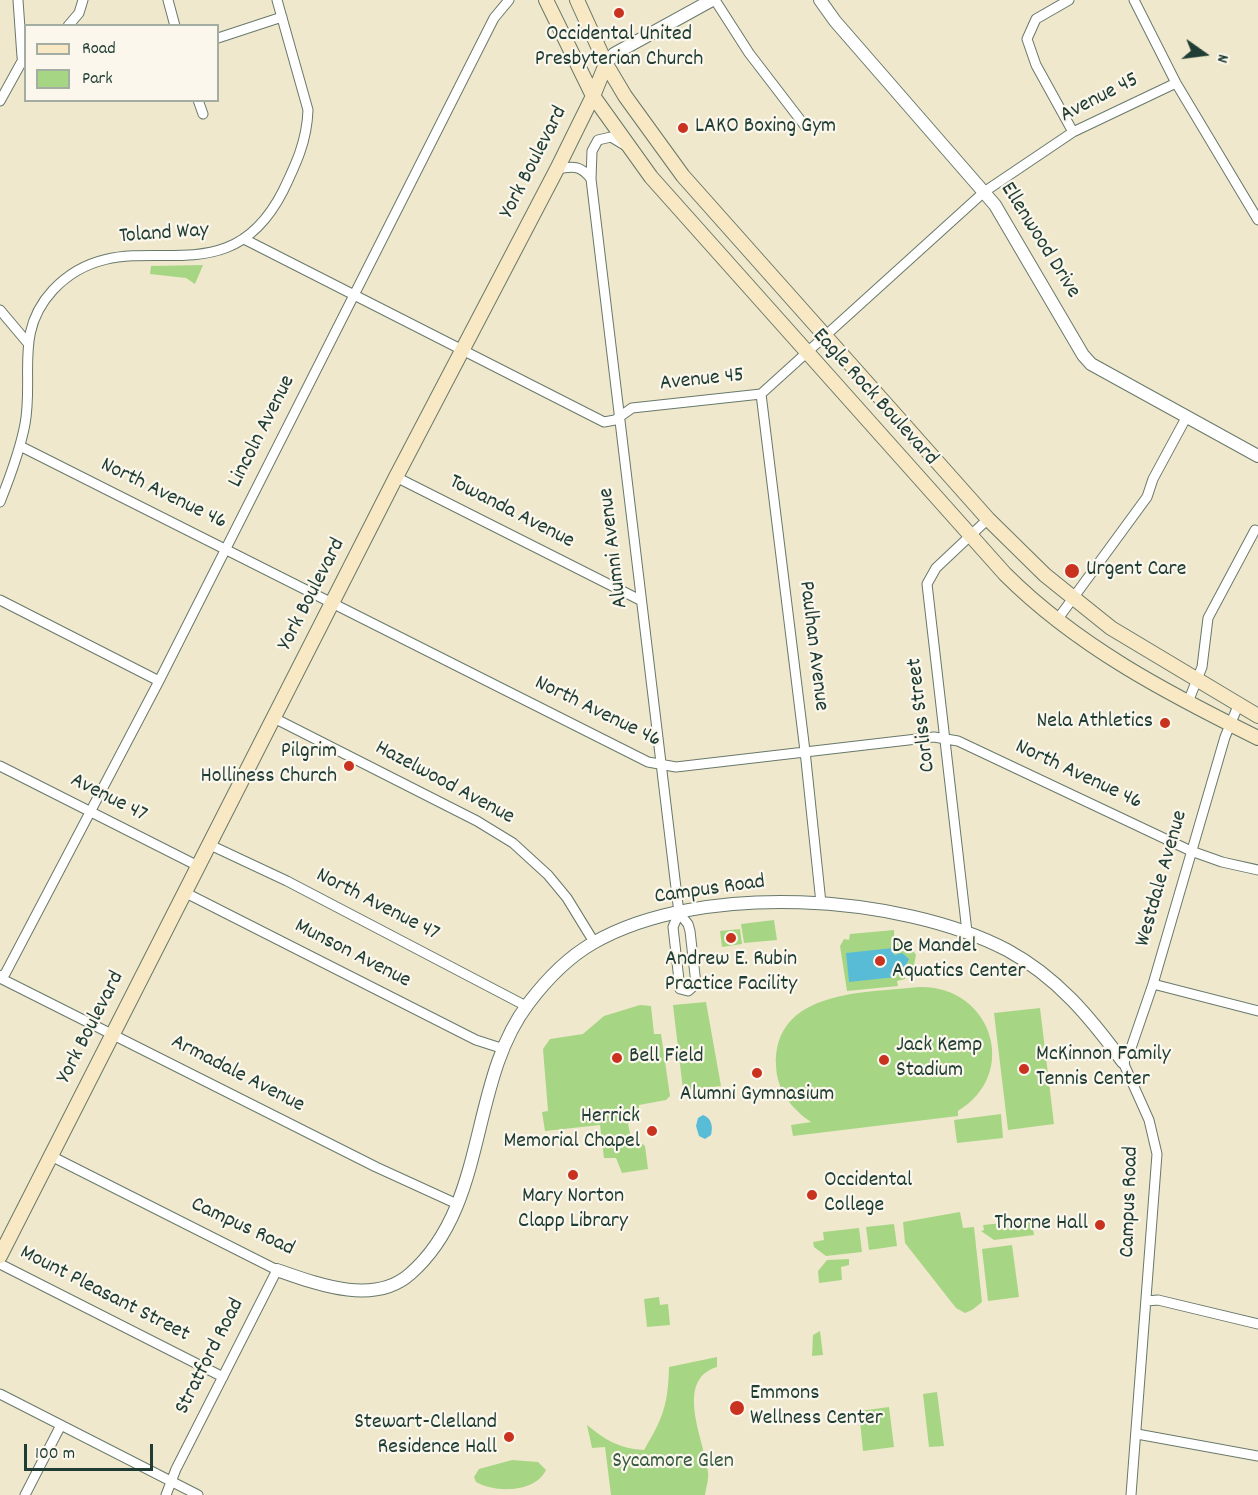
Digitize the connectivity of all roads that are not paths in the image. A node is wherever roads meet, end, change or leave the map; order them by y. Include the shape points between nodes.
1 (18, 0) edge
2 (83, 0) edge
3 (168, 0) edge
4 (277, 0) edge
5 (509, 0) edge
6 (546, 0) edge
7 (577, 0) edge
8 (714, 0) edge
9 (820, 0) edge
10 (1069, 0) edge
11 (1134, 0) edge
12 (282, 17) junction
13 (70, 24) edge
14 (175, 24) edge
15 (219, 38) edge
16 (24, 56) edge
17 (606, 64) junction
18 (1176, 83) junction
19 (593, 96) junction
20 (0, 101) edge
21 (199, 102) edge
22 (203, 114) dead end
23 (805, 126) dead end
24 (1073, 132) junction
25 (663, 150) junction
26 (632, 152) junction
27 (643, 167) junction
28 (557, 170) junction
29 (591, 179) junction
30 (984, 192) junction
31 (1258, 220) edge
32 (246, 240) junction
33 (354, 295) junction
34 (0, 310) edge
35 (825, 336) junction
36 (27, 342) junction
37 (461, 350) junction
38 (806, 353) junction
39 (761, 394) junction
40 (619, 418) junction
41 (1186, 418) junction
42 (20, 446) junction
43 (1258, 456) edge
44 (396, 477) junction
45 (0, 502) edge
46 (988, 519) junction
47 (1255, 530) dead end
48 (970, 536) junction
49 (225, 548) junction
50 (0, 600) edge
51 (640, 600) junction
52 (1072, 600) junction
53 (332, 603) junction
54 (1057, 620) junction
55 (159, 681) junction
56 (1197, 681) junction
57 (1188, 702) junction
58 (1238, 706) junction
59 (1258, 716) edge
60 (274, 718) junction
61 (1229, 723) junction
62 (945, 738) junction
63 (1258, 738) edge
64 (805, 751) junction
65 (0, 766) edge
66 (663, 767) junction
67 (88, 811) junction
68 (208, 844) junction
69 (1191, 851) junction
70 (198, 866) junction
71 (1258, 870) edge
72 (184, 892) junction
73 (820, 903) junction
74 (679, 913) junction
75 (967, 932) junction
76 (594, 942) junction
77 (0, 977) edge
78 (1153, 984) junction
79 (526, 1006) junction
80 (1258, 1011) edge
81 (112, 1034) junction
82 (504, 1049) junction
83 (1123, 1062) junction
84 (51, 1156) junction
85 (457, 1204) junction
86 (0, 1256) edge
87 (0, 1264) edge
88 (277, 1270) junction
89 (1148, 1301) junction
90 (1258, 1324) edge
91 (223, 1377) junction
92 (0, 1394) edge
93 (61, 1425) junction
94 (1137, 1434) junction
95 (1258, 1456) edge
96 (171, 1481) junction
97 (25, 1495) edge
98 (166, 1495) edge
99 (198, 1495) edge
100 (1131, 1495) edge

1 - 16 street
2 - 13 street
3 - 14 street
4 - 12 street, Toland Way
5 - 33 street, Lincoln Avenue via 494,18
6 - 19 main road, Eagle Rock Boulevard
7 - 17 main road, Eagle Rock Boulevard
8 - 17 street, York Boulevard via 614,54
8 - 23 street
9 - 30 street, Ellenwood Drive
10 - 24 street via 1036,19 1027,39 1036,65
11 - 18 street
12 - 15 street
12 - 32 street, Toland Way via 305,99 308,126 301,153 274,208
16 - 20 street
17 - 19 main road, York Boulevard
17 - 25 main road, Eagle Rock Boulevard
18 - 24 street, Avenue 45
18 - 31 street
19 - 26 main road, Eagle Rock Boulevard
19 - 28 main road, York Boulevard
21 - 22 street
24 - 30 street, Avenue 45
25 - 27 main road
25 - 35 main road, Eagle Rock Boulevard
26 - 27 main road, Eagle Rock Boulevard
26 - 29 street, Alumni Avenue via 610,137 598,140 592,151
27 - 38 main road, Eagle Rock Boulevard
28 - 29 street via 575,166
28 - 37 main road, York Boulevard
29 - 40 street, Alumni Avenue
30 - 35 street, Avenue 45
30 - 41 street, Ellenwood Drive via 1091,364
32 - 33 street, Avenue 45
32 - 36 street, Toland Way via 200,255 110,258 78,270 51,292 34,318
33 - 37 street, Avenue 45
33 - 49 street, Lincoln Avenue
34 - 36 street
35 - 38 street, Avenue 45
35 - 46 main road, Eagle Rock Boulevard
36 - 42 street, Toland Way via 28,399
37 - 40 street, Avenue 45 via 604,422
37 - 44 main road, York Boulevard
38 - 39 street, Avenue 45
38 - 48 main road, Eagle Rock Boulevard
39 - 40 street, Avenue 45 via 632,408
39 - 64 street, Paulhan Avenue
40 - 51 street, Alumni Avenue
41 - 43 street, Ellenwood Drive
41 - 52 street via 1147,497
42 - 45 street, Toland Way
42 - 49 street, North Avenue 46
44 - 51 street, Towanda Avenue
44 - 53 main road, York Boulevard
46 - 48 street, Corliss Street
46 - 52 main road, Eagle Rock Boulevard
47 - 56 street via 1208,618 1203,668
48 - 54 main road, Eagle Rock Boulevard via 1008,577
48 - 62 street, Corliss Street via 936,568 927,584
49 - 53 street, North Avenue 46
49 - 55 street, Lincoln Avenue
50 - 55 street
51 - 66 street, Alumni Avenue
52 - 54 street
52 - 56 main road, Eagle Rock Boulevard via 1140,648
53 - 60 main road, York Boulevard
53 - 66 street, North Avenue 46
54 - 57 main road, Eagle Rock Boulevard via 1131,671
55 - 67 street, Lincoln Avenue
56 - 57 street
56 - 58 main road, Eagle Rock Boulevard
57 - 61 main road, Eagle Rock Boulevard
58 - 59 main road, Eagle Rock Boulevard
58 - 61 street, Westdale Avenue
60 - 68 main road, York Boulevard
60 - 76 street, Hazelwood Avenue via 513,843 567,898
61 - 63 main road, Eagle Rock Boulevard
61 - 69 street, Westdale Avenue
62 - 64 street, North Avenue 46
62 - 69 street, North Avenue 46
62 - 75 street, Corliss Street
64 - 66 street, North Avenue 46
64 - 73 street, Paulhan Avenue
65 - 67 street, Avenue 47
66 - 74 street, Alumni Avenue
67 - 70 street, Avenue 47
67 - 77 street, Lincoln Avenue via 5,974
68 - 70 main road, York Boulevard
68 - 79 street, North Avenue 47
69 - 71 street, North Avenue 46
69 - 78 street, Westdale Avenue
70 - 72 main road, York Boulevard
72 - 81 main road, York Boulevard
72 - 82 street, Munson Avenue via 476,1040
73 - 74 street, Campus Road via 757,903
73 - 75 street, Campus Road via 878,910
74 - 74 street, Alumni Avenue via 673,927 680,989 688,991 696,984 690,931
74 - 76 street, Campus Road via 631,926
75 - 83 street, Campus Road via 1009,951 1048,977 1084,1010
76 - 79 street, Campus Road via 558,969
77 - 81 street, Armadale Avenue
78 - 80 street
78 - 83 street, Westdale Avenue
79 - 82 street, Campus Road
81 - 84 main road, York Boulevard
81 - 85 street, Armadale Avenue
82 - 85 street, Campus Road
83 - 89 street, Campus Road via 1149,1120 1157,1154
84 - 86 main road, York Boulevard
84 - 88 street, Campus Road
85 - 88 street, Campus Road via 431,1249 411,1273 381,1290 353,1290
87 - 91 street, Mount Pleasant Street
88 - 91 street, Stratford Road
89 - 90 street via 1158,1300
89 - 94 street, Campus Road
91 - 96 street, Stratford Road
92 - 93 street
93 - 96 street
93 - 97 street
94 - 95 street
94 - 100 street, Campus Road
96 - 98 street, Stratford Road
96 - 99 street

